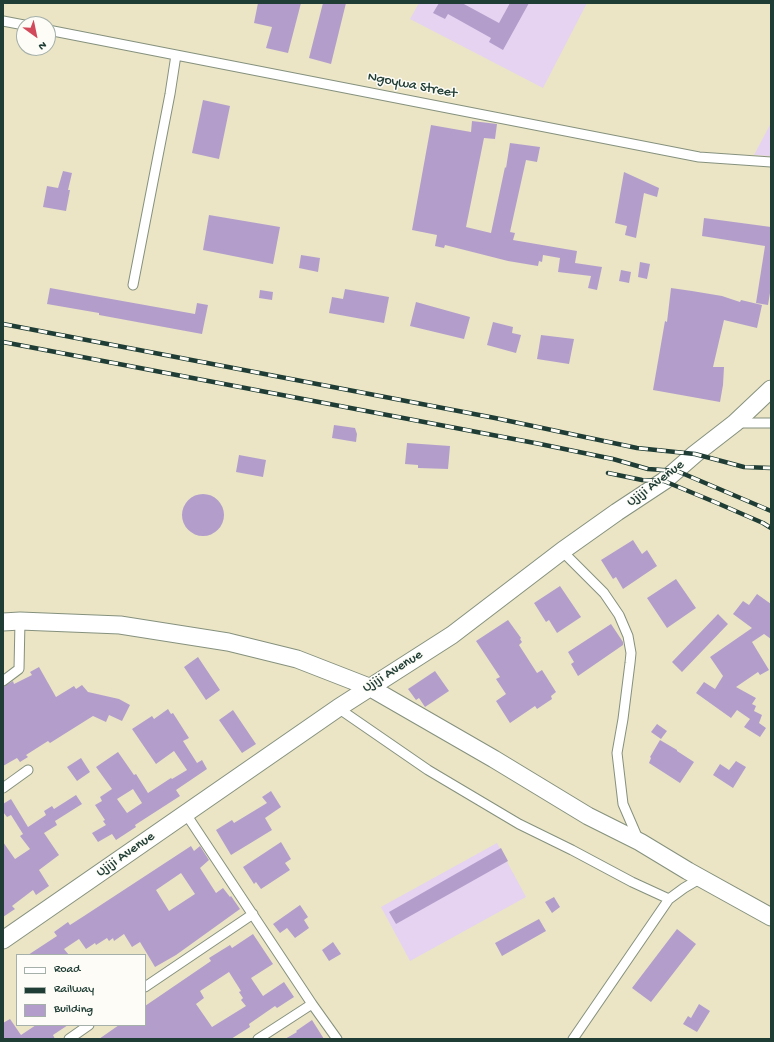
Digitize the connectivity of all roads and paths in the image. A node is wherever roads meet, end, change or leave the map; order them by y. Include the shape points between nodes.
1 (3, 21) edge
2 (16, 23) edge
3 (56, 32) edge
4 (176, 55) junction
5 (771, 162) edge
6 (133, 285) dead end
7 (771, 389) edge
8 (735, 423) junction
9 (771, 423) edge
10 (562, 552) junction
11 (20, 621) junction
12 (3, 622) edge
13 (3, 681) edge
14 (369, 687) junction
15 (338, 708) junction
16 (28, 770) dead end
17 (3, 788) edge
18 (186, 814) junction
19 (640, 842) junction
20 (701, 878) junction
21 (669, 899) junction
22 (253, 914) junction
23 (771, 917) edge
24 (3, 940) edge
25 (146, 987) edge
26 (312, 1004) junction
27 (88, 1026) edge
28 (69, 1039) edge
29 (258, 1039) edge
30 (337, 1039) edge
31 (573, 1039) edge

1 - 2 street
3 - 4 street, Ngoywa Street
4 - 5 street, Ngoywa Street via 699,157
4 - 6 street
7 - 8 highway, Ujiji Avenue
8 - 9 street
8 - 10 highway, Ujiji Avenue via 664,481
10 - 14 highway, Ujiji Avenue via 452,635
10 - 19 street via 604,593 619,615 628,636 631,654 617,753 623,804
11 - 12 highway
11 - 13 street via 19,669
11 - 14 highway via 120,625 228,642 296,659
14 - 15 highway, Ujiji Avenue
14 - 19 highway via 588,816
15 - 18 highway, Ujiji Avenue
15 - 21 street via 428,770 520,824
16 - 17 street
18 - 22 street
18 - 24 highway, Ujiji Avenue
19 - 20 highway
20 - 21 street
20 - 23 highway
21 - 31 street
22 - 25 street
22 - 26 street
26 - 29 street
26 - 30 street
27 - 28 street

